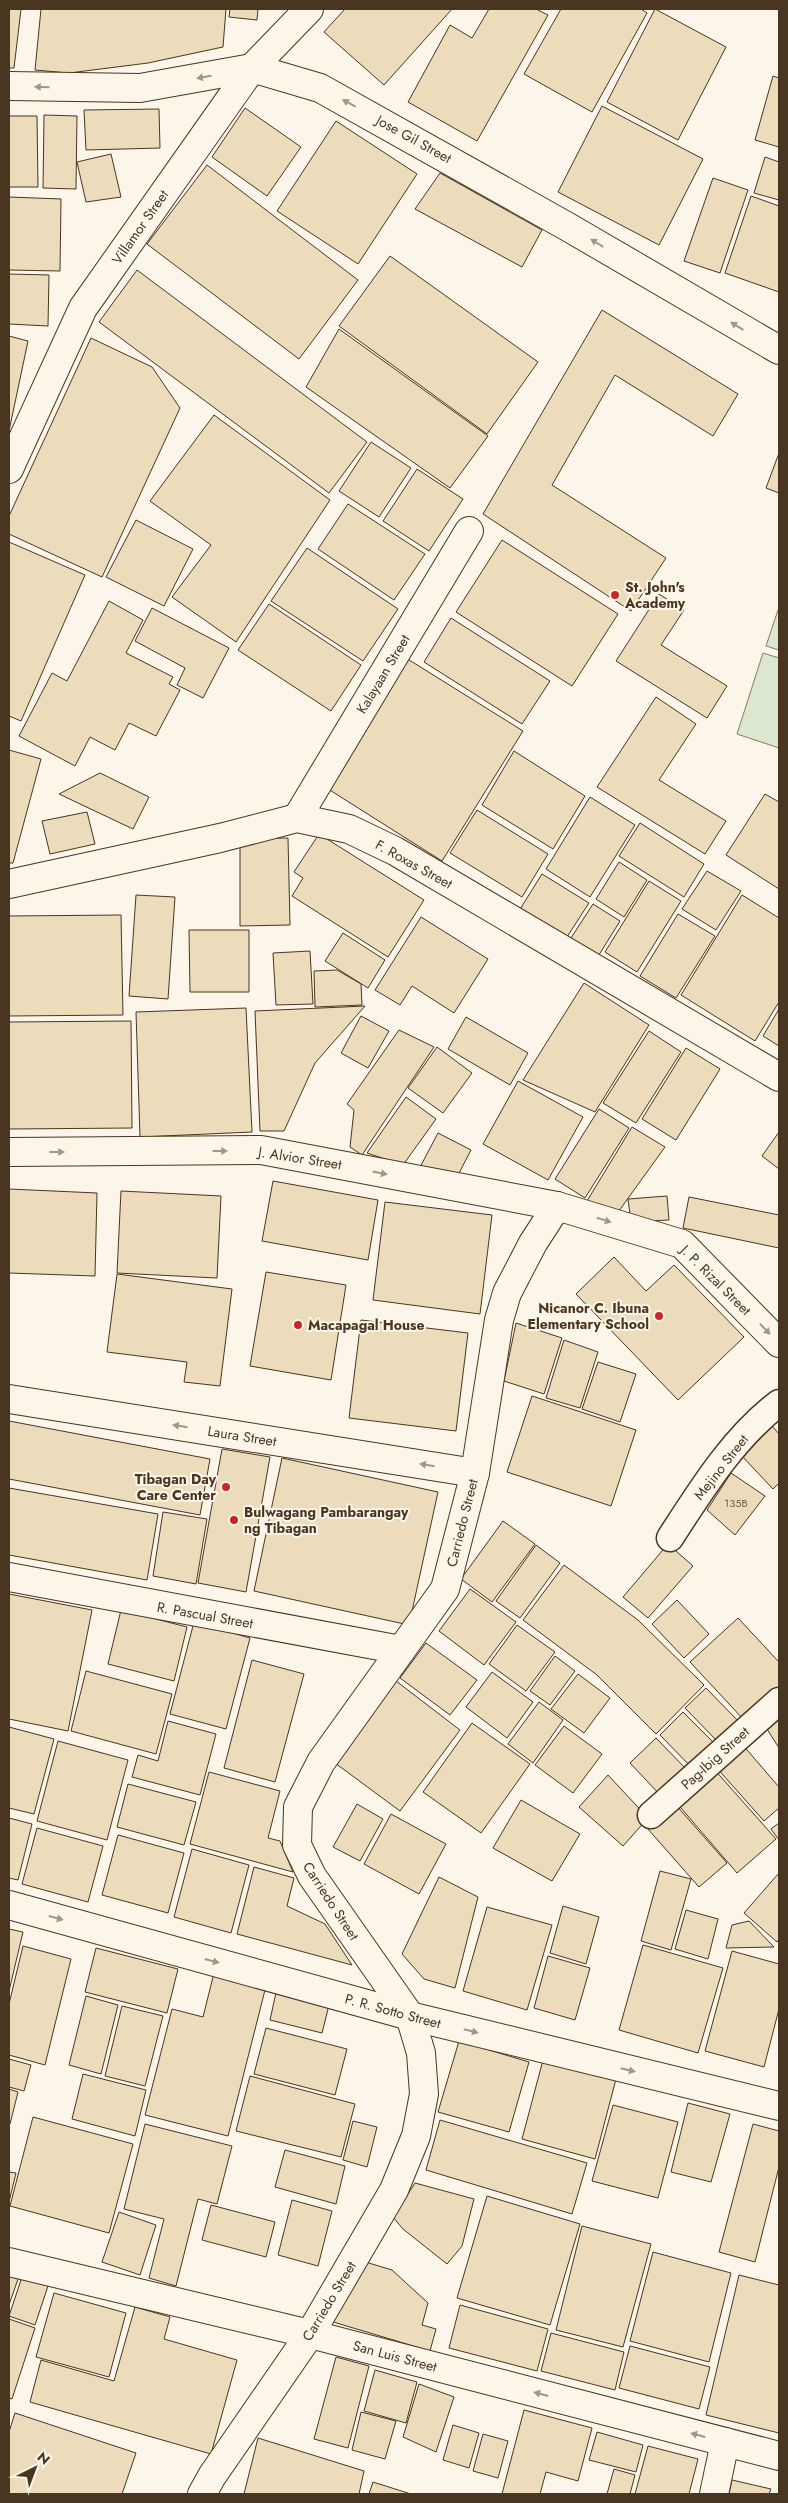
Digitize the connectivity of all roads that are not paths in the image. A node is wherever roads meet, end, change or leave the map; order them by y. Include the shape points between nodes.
1 (309, 9) edge
2 (252, 68) junction
3 (9, 86) edge
4 (779, 350) edge
5 (9, 470) edge
6 (469, 531) dead end
7 (297, 818) junction
8 (9, 884) edge
9 (779, 1077) edge
10 (9, 1152) edge
11 (557, 1206) junction
12 (779, 1343) edge
13 (9, 1399) edge
14 (779, 1403) edge
15 (475, 1473) junction
16 (670, 1538) dead end
17 (9, 1577) edge
18 (401, 1650) junction
19 (779, 1701) edge
20 (651, 1814) dead end
21 (9, 1905) edge
22 (410, 2016) junction
23 (779, 2106) edge
24 (9, 2262) edge
25 (310, 2334) junction
26 (725, 2442) junction
27 (779, 2456) edge
28 (202, 2494) edge
29 (714, 2494) edge

1 - 2 street, Villamor Street
2 -> 3 street, Jose Gil Street via 140,88
4 -> 2 street, Jose Gil Street via 568,226 320,88
2 - 5 street, Villamor Street via 83,308
6 - 7 street, Kalayaan Street
7 - 8 street, F. Roxas Street
7 - 9 street, F. Roxas Street via 349,829 395,851
10 -> 11 street, J. Alvior Street via 261,1150
11 -> 12 street, J. P. Rizal Street via 682,1244
11 - 15 street, Carriedo Street via 533,1242 507,1293 499,1320
15 -> 13 street, Laura Street
14 - 16 street, Mejino Street via 758,1418 707,1481
15 - 18 street, Carriedo Street via 445,1589
17 - 18 street, R. Pascual Street
18 - 22 street, Carriedo Street via 321,1762 298,1806 297,1845 312,1876
19 - 20 street, Pag-Ibig Street
21 -> 22 street, P. R. Sotto Street
22 -> 23 street, P. R. Sotto Street
22 - 25 street, Carriedo Street via 421,2054 424,2094 416,2136 394,2190
24 - 25 street, San Luis Street
26 -> 25 street, San Luis Street
25 - 28 street, Carriedo Street
26 - 27 street, San Luis Street
26 - 29 street

